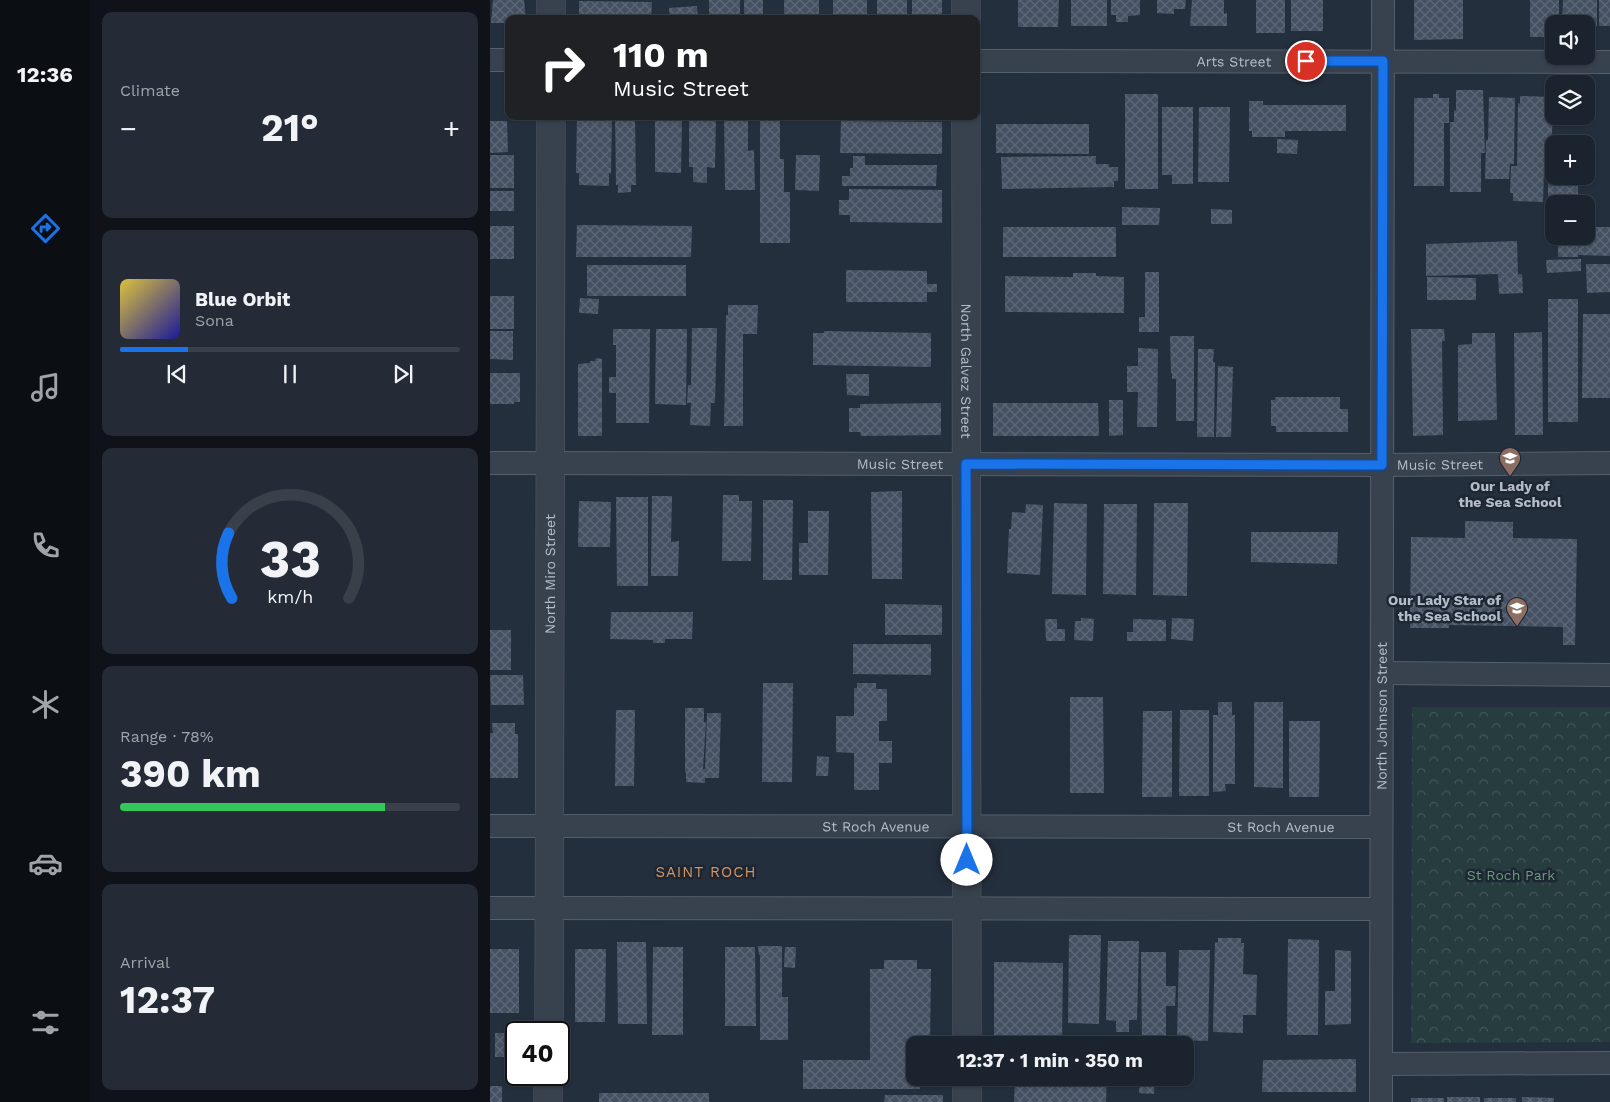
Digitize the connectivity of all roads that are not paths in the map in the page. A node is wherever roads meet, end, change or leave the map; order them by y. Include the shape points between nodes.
1 (551, 0) edge
2 (966, 0) edge
3 (1383, 0) edge
4 (551, 15) edge
5 (966, 15) edge
6 (490, 60) edge
7 (505, 60) edge
8 (980, 61) edge
9 (1383, 61) junction
10 (1610, 62) edge
11 (551, 120) edge
12 (966, 120) edge
13 (490, 463) edge
14 (550, 463) junction
15 (1610, 463) edge
16 (966, 464) junction
17 (1382, 465) junction
18 (1382, 672) junction
19 (1610, 675) edge
20 (490, 826) edge
21 (550, 826) junction
22 (967, 827) junction
23 (1382, 827) junction
24 (490, 908) edge
25 (550, 908) junction
26 (968, 909) junction
27 (1382, 909) junction
28 (549, 1021) edge
29 (968, 1036) edge
30 (1610, 1063) edge
31 (1381, 1064) junction
32 (548, 1086) edge
33 (967, 1086) edge
34 (548, 1102) edge
35 (967, 1102) edge
36 (1381, 1102) edge

1 - 4 street
2 - 5 street
3 - 9 street, North Johnson Street
6 - 7 street
8 - 9 street, Arts Street
9 - 10 street, Arts Street
9 - 17 street, North Johnson Street
11 - 14 street, North Miro Street
12 - 16 street, North Galvez Street
13 - 14 street, Music Street
14 - 16 street, Music Street
14 - 21 street, North Miro Street
15 - 17 street, Music Street
16 - 17 street, Music Street
16 - 22 street, North Galvez Street
17 - 18 street, North Johnson Street
18 - 19 street
18 - 23 street, North Johnson Street
20 - 21 street, St Roch Avenue
21 - 22 street, St Roch Avenue
21 - 25 street, North Miro Street
22 - 23 street, St Roch Avenue
22 - 26 street, North Galvez Street
23 - 27 street, North Johnson Street
24 - 25 street
25 - 26 street
25 - 28 street, North Miro Street
26 - 27 street
26 - 29 street, North Galvez Street
27 - 31 street, North Johnson Street
30 - 31 street
31 - 36 street, North Johnson Street
32 - 34 street
33 - 35 street

